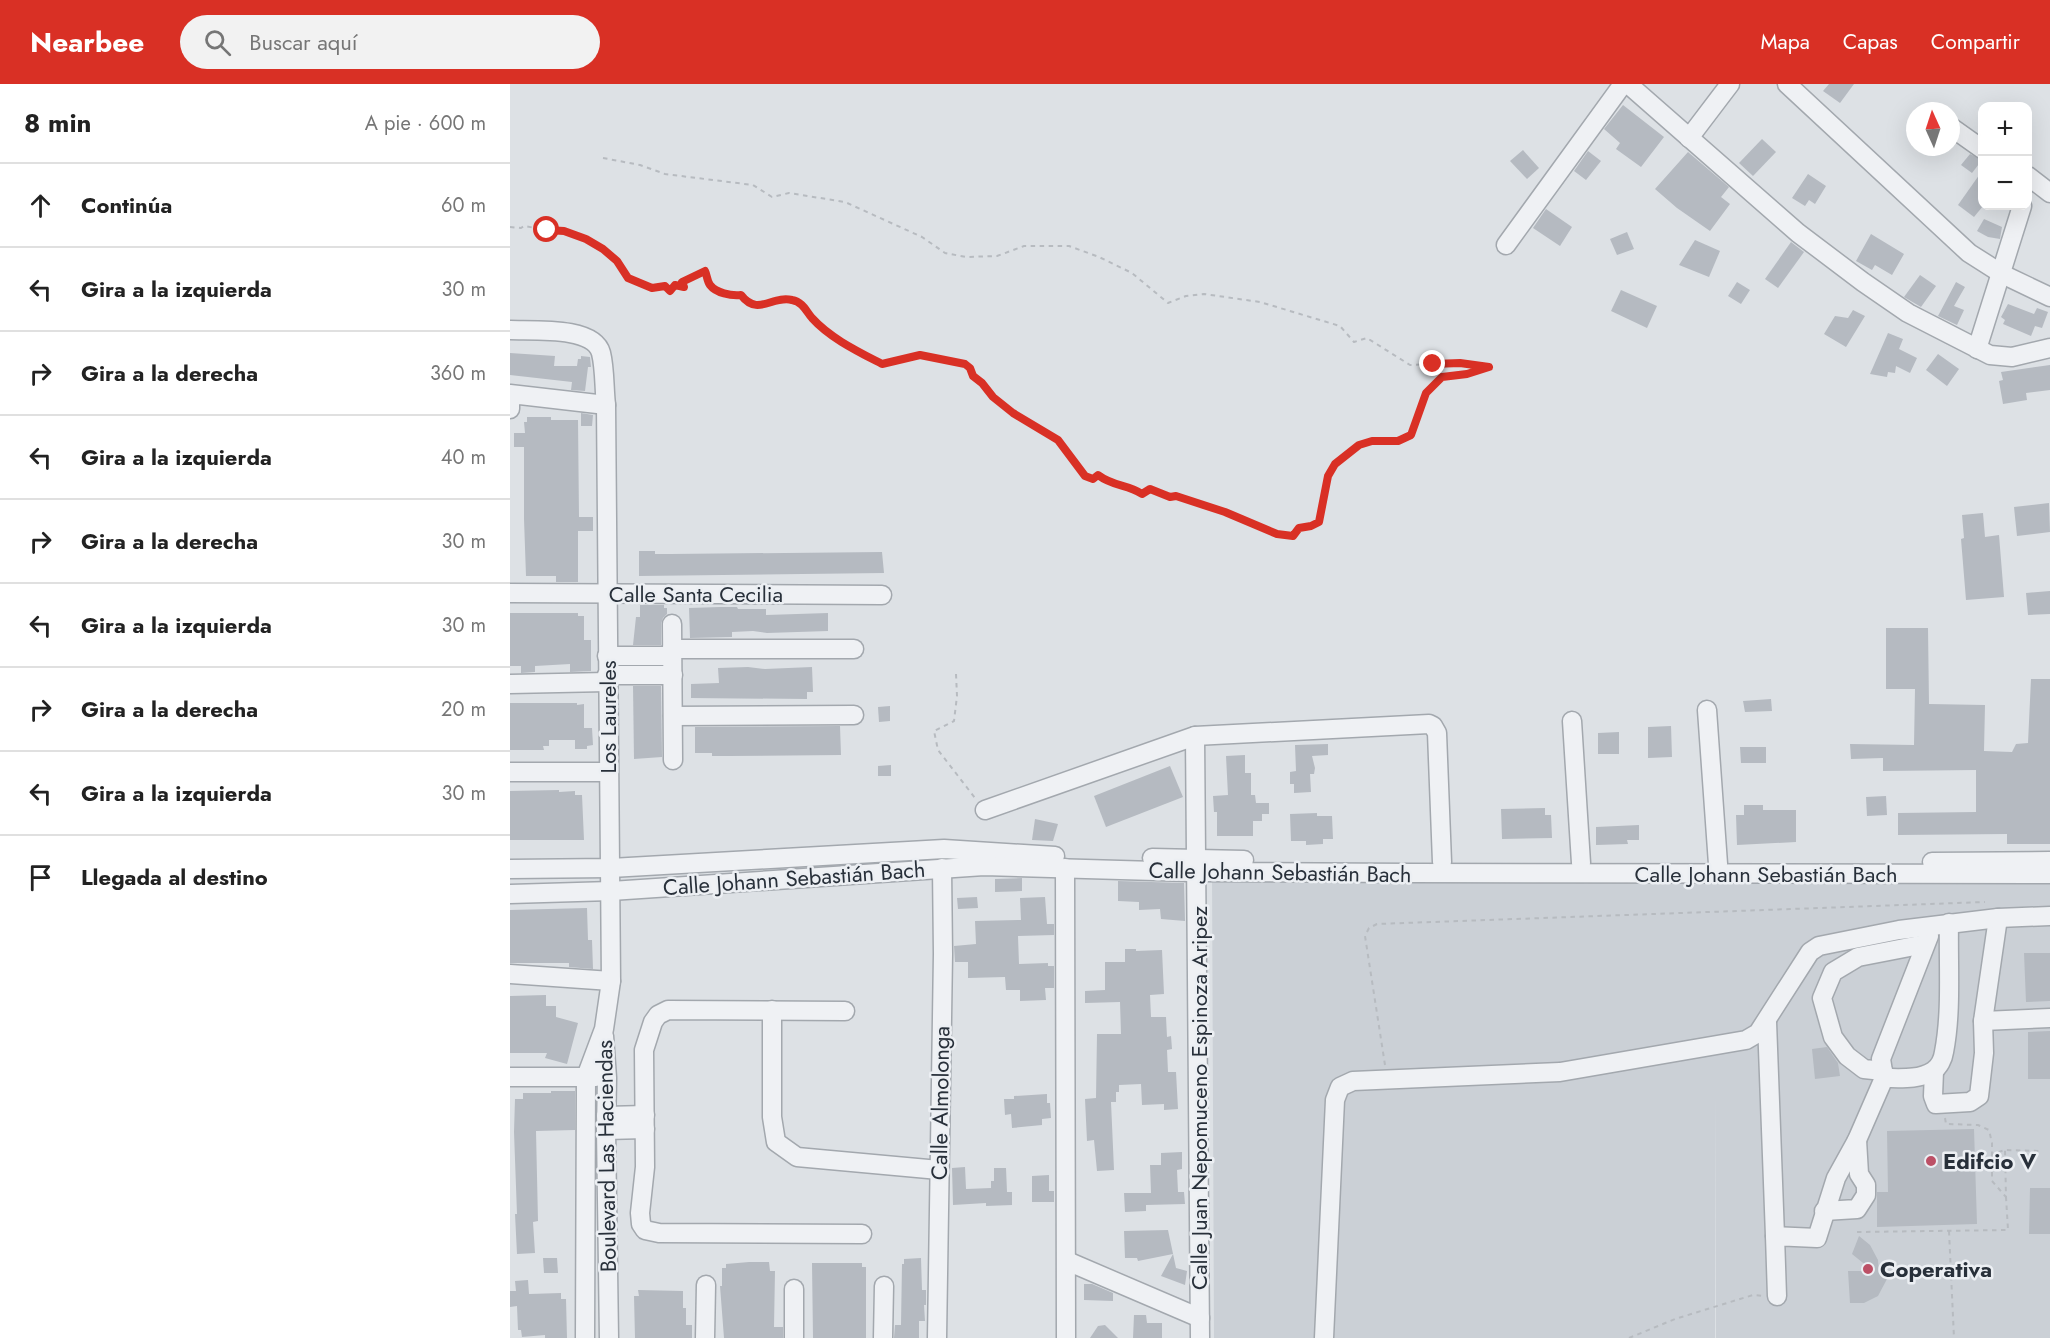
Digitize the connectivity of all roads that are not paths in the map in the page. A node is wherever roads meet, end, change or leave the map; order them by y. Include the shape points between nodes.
1 (1623, 84) edge
2 (1628, 84) edge
3 (1730, 84) edge
4 (1787, 84) edge
5 (1960, 133) edge
6 (1689, 138) junction
7 (1978, 146) edge
8 (2032, 179) edge
9 (2050, 193) edge
10 (2021, 210) edge
11 (1506, 245) dead end
12 (2002, 273) junction
13 (2050, 297) edge
14 (510, 330) edge
15 (2050, 348) edge
16 (1977, 349) junction
17 (510, 394) edge
18 (606, 405) junction
19 (510, 409) edge
20 (510, 593) edge
21 (607, 594) junction
22 (882, 595) dead end
23 (672, 624) dead end
24 (854, 649) dead end
25 (672, 652) junction
26 (607, 656) junction
27 (673, 675) junction
28 (607, 679) junction
29 (510, 684) edge
30 (1707, 710) dead end
31 (854, 715) dead end
32 (673, 716) junction
33 (1572, 721) dead end
34 (1195, 736) junction
35 (673, 760) dead end
36 (510, 772) edge
37 (608, 772) junction
38 (985, 810) road end
39 (2050, 861) edge
40 (1442, 862) junction
41 (1581, 862) junction
42 (1718, 864) junction
43 (1197, 865) junction
44 (610, 868) junction
45 (942, 868) junction
46 (1065, 868) junction
47 (510, 869) edge
48 (2050, 874) edge
49 (611, 891) junction
50 (510, 894) edge
51 (1994, 910) junction
52 (2050, 916) edge
53 (1941, 924) junction
54 (1926, 944) junction
55 (510, 974) edge
56 (611, 981) junction
57 (772, 1010) junction
58 (845, 1011) dead end
59 (2050, 1018) edge
60 (1983, 1021) junction
61 (1767, 1022) junction
62 (604, 1029) junction
63 (1934, 1071) junction
64 (1883, 1074) junction
65 (510, 1077) edge
66 (585, 1077) junction
67 (607, 1078) junction
68 (645, 1122) junction
69 (606, 1123) junction
70 (1857, 1140) junction
71 (939, 1170) junction
72 (1824, 1211) junction
73 (862, 1234) dead end
74 (1775, 1236) junction
75 (1067, 1261) junction
76 (706, 1285) dead end
77 (884, 1286) dead end
78 (794, 1289) dead end
79 (1777, 1296) road end
80 (1200, 1318) junction
81 (585, 1338) edge
82 (609, 1338) edge
83 (705, 1338) edge
84 (794, 1338) edge
85 (883, 1338) edge
86 (937, 1338) edge
87 (1066, 1338) edge
88 (1200, 1338) edge
89 (1324, 1338) edge

1 - 11 street
2 - 6 street
3 - 6 street
4 - 12 street via 1969,253
5 - 7 street
6 - 16 street via 1798,233 1863,282 1908,313
8 - 9 street
10 - 12 street
12 - 13 street
12 - 16 street
14 - 18 street, Los Laureles via 579,334 593,339 601,351
15 - 16 street via 1999,357
17 - 18 street
17 - 19 street
18 - 21 street, Los Laureles
20 - 21 street, Calle Santa Cecilia
21 - 22 street, Calle Santa Cecilia
21 - 26 street, Los Laureles
23 - 25 street
24 - 25 street
25 - 26 street
25 - 27 street
26 - 28 street, Los Laureles
27 - 28 street
27 - 32 street
28 - 29 street
28 - 37 street, Los Laureles
30 - 42 street
31 - 32 street
32 - 35 street
33 - 41 street
34 - 38 street
34 - 40 street via 1433,726 1437,733
34 - 43 street, Calle Juan Nepomuceno Espinoza Aripez
36 - 37 street
37 - 44 street, Los Laureles
39 - 42 street, Calle Johann Sebastián Bach
40 - 41 street, Calle Johann Sebastián Bach
40 - 43 street, Calle Johann Sebastián Bach
41 - 42 street, Calle Johann Sebastián Bach
43 - 44 street, Calle Johann Sebastián Bach via 944,849
43 - 46 street, Calle Johann Sebastián Bach
43 - 48 street, Calle Johann Sebastián Bach via 1728,875
43 - 80 street, Calle Juan Nepomuceno Espinoza Aripez
44 - 47 street, Calle Johann Sebastián Bach
44 - 49 street, Los Laureles
45 - 46 street, Calle Johann Sebastián Bach
45 - 49 street, Calle Johann Sebastián Bach
45 - 71 street, Calle Almolonga
46 - 75 street
49 - 50 street, Calle Johann Sebastián Bach
49 - 56 street, Los Laureles
51 - 52 street
51 - 53 street
51 - 60 street
53 - 54 street
53 - 61 street via 1815,949
53 - 63 street via 1944,1053
54 - 64 street via 1881,1059
54 - 64 street via 1858,957 1833,972 1822,998 1833,1036 1847,1056 1864,1069
55 - 56 street
56 - 62 street, Los Laureles
57 - 58 street
57 - 68 street via 668,1010 658,1015 644,1050
57 - 71 street via 772,1117 776,1142 797,1157
59 - 60 street
60 - 63 street via 1979,1096 1970,1102 1936,1104
61 - 74 street
61 - 89 street via 1746,1040 1560,1072 1353,1082 1340,1087 1335,1100
62 - 66 street, Boulevard Las Haciendas
62 - 67 street, Boulevard Las Haciendas
63 - 64 street via 1908,1079
64 - 70 street
65 - 66 street
66 - 67 street
66 - 81 street, Boulevard Las Haciendas
67 - 69 street, Boulevard Las Haciendas
68 - 69 street
68 - 73 street via 640,1213 641,1224 650,1233
69 - 82 street, Boulevard Las Haciendas
70 - 72 street via 1836,1178
70 - 72 street via 1859,1174 1866,1185 1866,1195 1857,1209
71 - 86 street, Calle Almolonga
72 - 74 street via 1817,1238
74 - 79 street
75 - 80 street
75 - 87 street
76 - 83 street
77 - 85 street
78 - 84 street
80 - 88 street, Calle Juan Nepomuceno Espinoza Aripez

